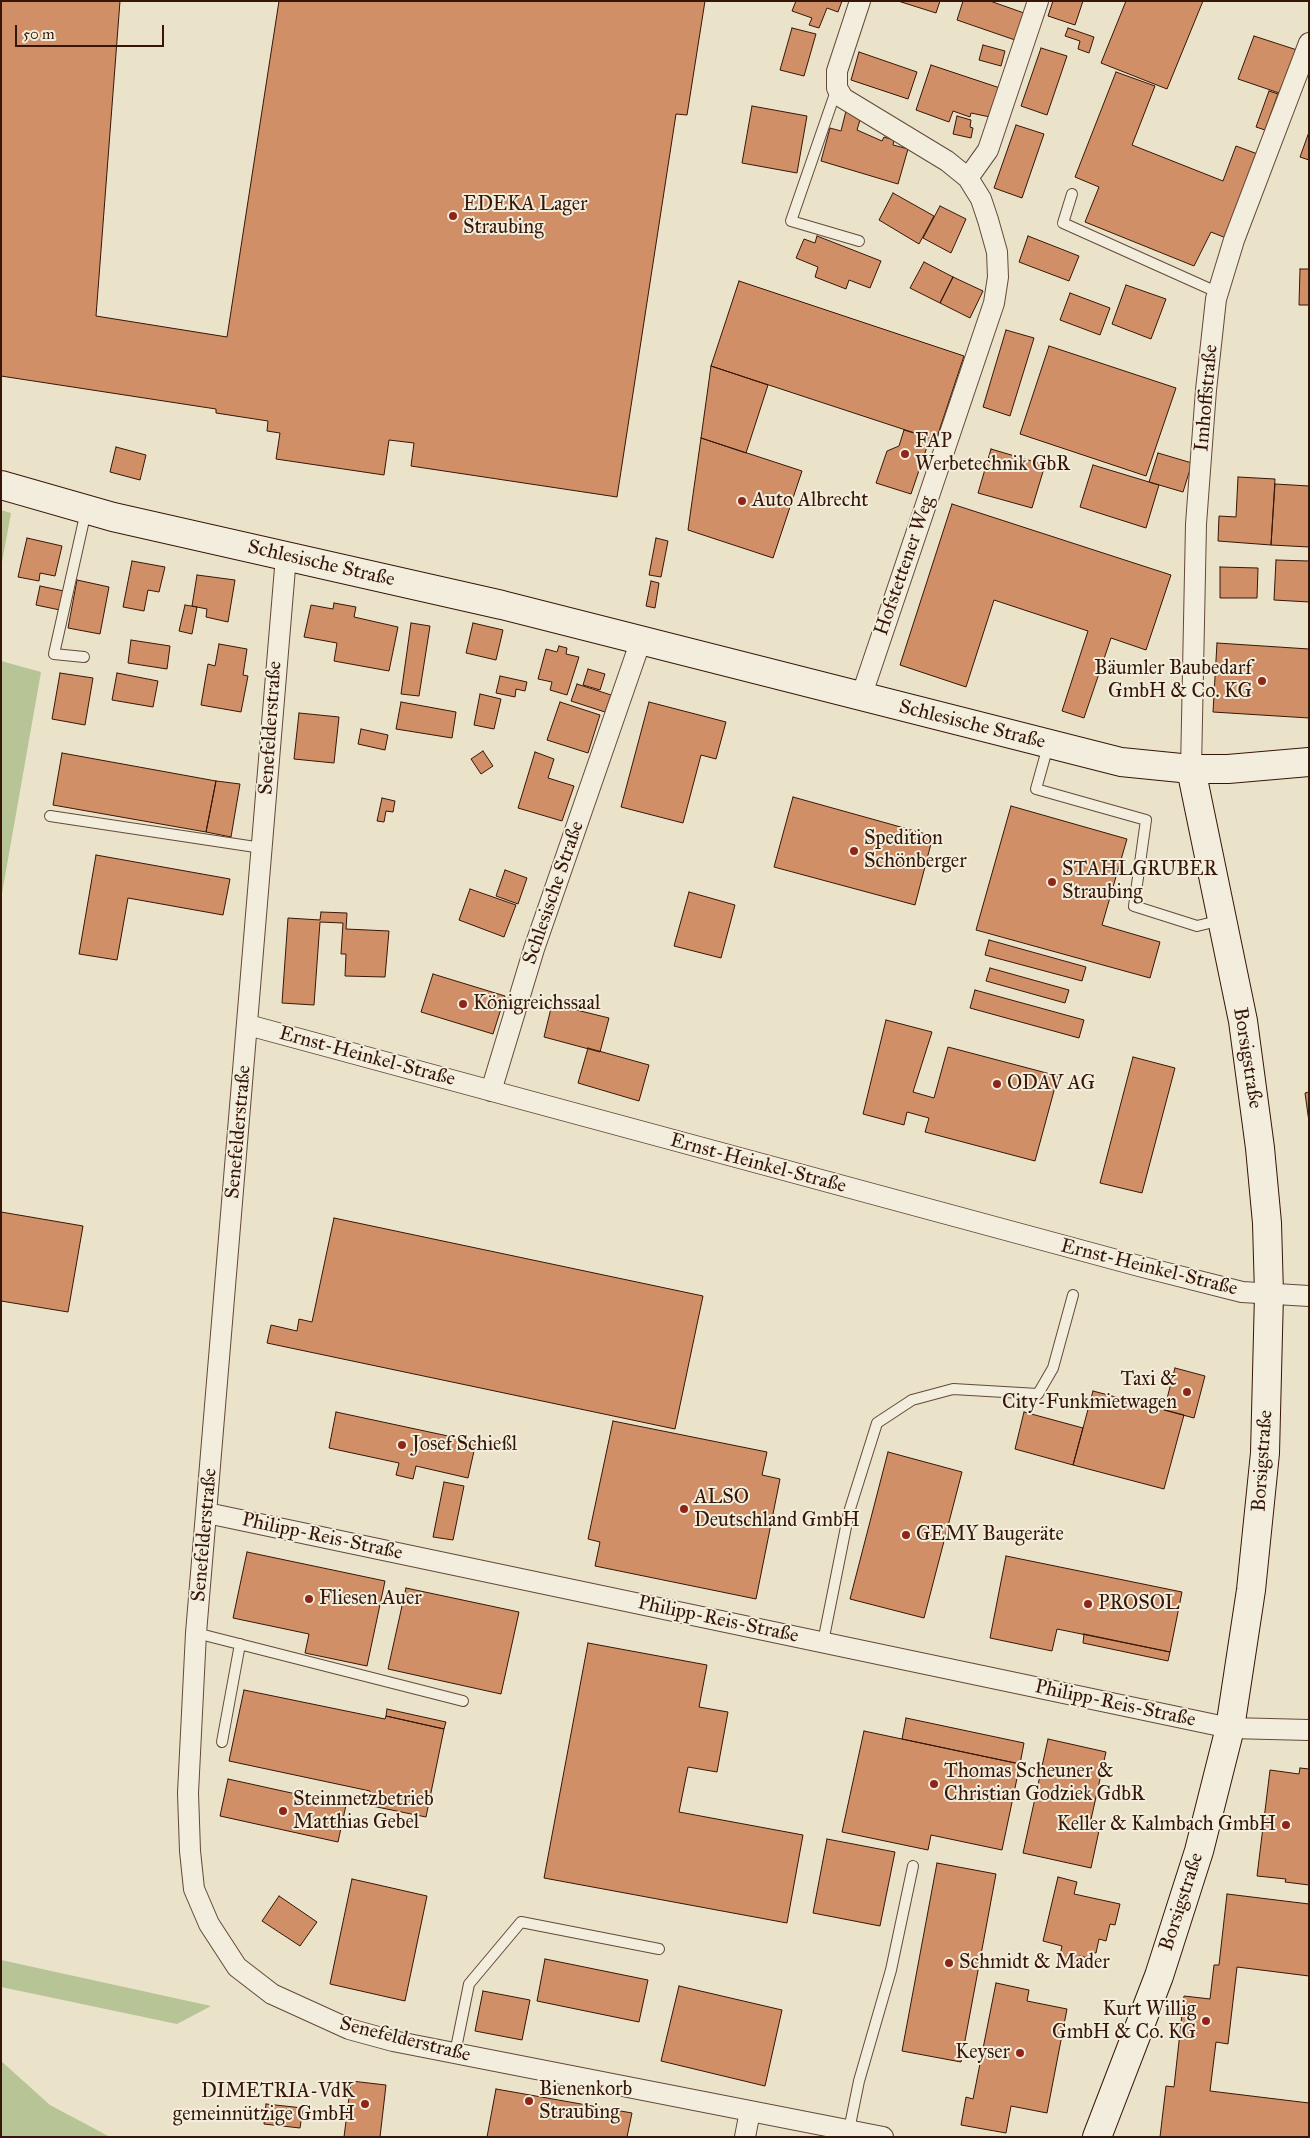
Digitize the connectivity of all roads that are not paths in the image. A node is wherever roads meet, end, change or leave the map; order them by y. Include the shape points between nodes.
1 (860, 1) edge
2 (1038, 1) edge
3 (1309, 43) edge
4 (837, 88) junction
5 (968, 178) junction
6 (1072, 194) dead end
7 (859, 241) dead end
8 (1219, 293) junction
9 (1, 485) edge
10 (86, 510) junction
11 (286, 556) junction
12 (641, 640) junction
13 (84, 657) dead end
14 (860, 697) junction
15 (1048, 744) junction
16 (1309, 762) edge
17 (1191, 769) junction
18 (50, 816) dead end
19 (262, 848) junction
20 (1223, 920) junction
21 (248, 1025) junction
22 (491, 1091) junction
23 (1269, 1294) junction
24 (1073, 1295) dead end
25 (1309, 1296) edge
26 (206, 1512) junction
27 (196, 1633) junction
28 (823, 1642) junction
29 (240, 1644) junction
30 (462, 1700) dead end
31 (1230, 1728) junction
32 (1309, 1730) edge
33 (222, 1742) dead end
34 (913, 1866) dead end
35 (659, 1950) dead end
36 (455, 2053) junction
37 (750, 2111) junction
38 (849, 2130) junction
39 (746, 2137) edge
40 (883, 2137) edge
41 (1097, 2137) edge

1 - 4 street via 837,72
2 - 5 street via 988,150
3 - 8 street, Imhoffstraße via 1234,240
4 - 5 street, Hofstettener Weg via 843,98 947,161
4 - 7 lane via 791,221
5 - 14 street, Hofstettener Weg via 980,199 997,252 994,304
6 - 8 lane via 1063,224
8 - 17 street, Imhoffstraße via 1206,390 1196,524
9 - 10 street, Schlesische Straße
10 - 11 street, Schlesische Straße
10 - 13 lane via 54,654
11 - 12 street, Schlesische Straße
11 - 19 street, Senefelderstraße
12 - 14 street, Schlesische Straße
12 - 22 street, Schlesische Straße via 534,950
14 - 15 street, Schlesische Straße
15 - 17 street, Schlesische Straße via 1121,762
15 - 20 lane via 1036,790 1146,820 1134,906 1197,926
16 - 17 street, Schlesische Straße
17 - 20 street, Borsigstraße
18 - 19 lane
19 - 21 street, Senefelderstraße
20 - 23 street, Borsigstraße via 1254,1093 1267,1223
21 - 22 street, Ernst-Heinkel-Straße
21 - 26 street, Senefelderstraße
22 - 23 street, Ernst-Heinkel-Straße via 1140,1266 1242,1292
23 - 25 street, Ernst-Heinkel-Straße
23 - 31 street, Borsigstraße via 1264,1467 1251,1590
24 - 28 lane via 1053,1368 1038,1394 953,1389 912,1400 877,1423 849,1512
26 - 27 street, Senefelderstraße
26 - 28 street, Philipp-Reis-Straße
27 - 29 lane
27 - 36 street, Senefelderstraße via 188,1793 190,1851 194,1889 208,1924 237,1967 272,1994 349,2029
28 - 31 street, Philipp-Reis-Straße
29 - 30 lane
29 - 33 lane
31 - 32 street, Philipp-Reis-Straße
31 - 41 street, Borsigstraße via 1199,1851 1159,1976
34 - 38 lane via 891,1970
35 - 36 lane via 521,1922 468,1984
36 - 37 street, Senefelderstraße
37 - 38 street, Senefelderstraße
37 - 39 street
38 - 40 street, Senefelderstraße

